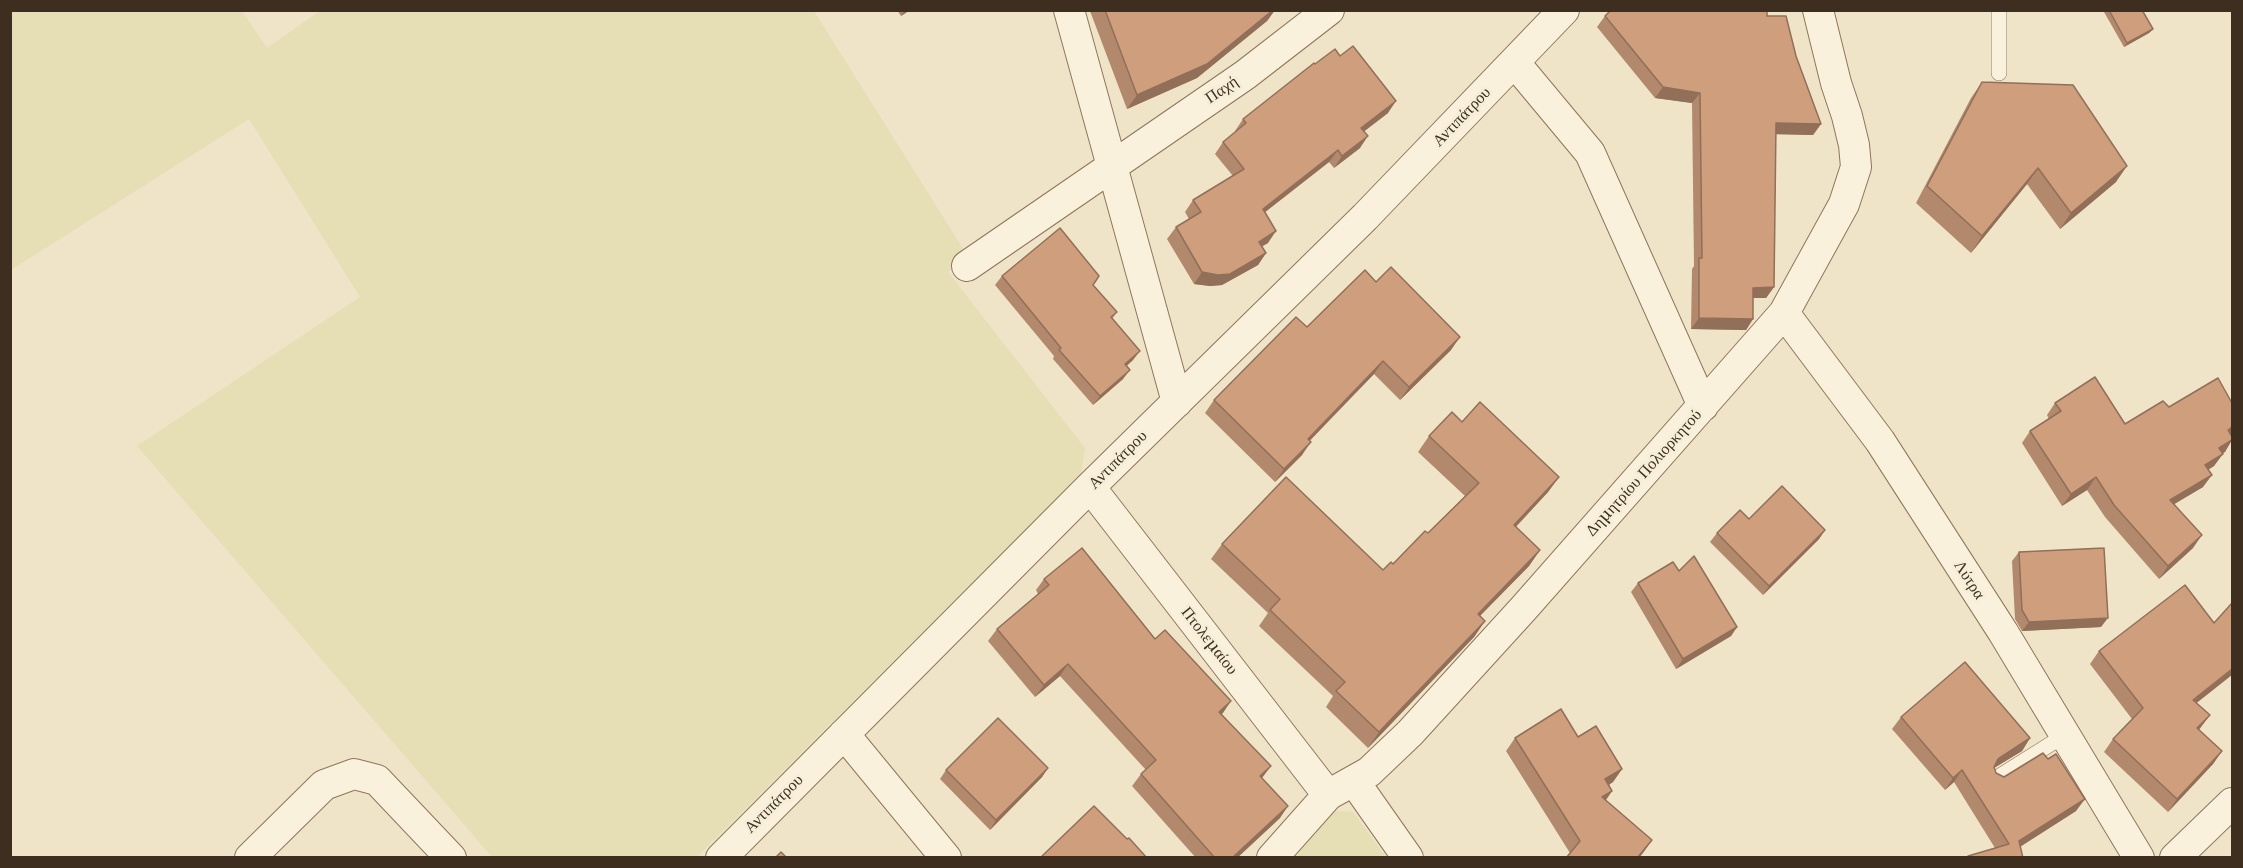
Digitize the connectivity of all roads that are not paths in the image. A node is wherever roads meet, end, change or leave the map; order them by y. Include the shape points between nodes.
1 (1069, 10) edge
2 (1329, 10) edge
3 (1564, 10) edge
4 (1818, 10) edge
5 (1999, 10) edge
6 (1292, 23) edge
7 (1515, 63) junction
8 (1999, 73) dead end
9 (1112, 165) junction
10 (967, 266) dead end
11 (1784, 313) junction
12 (1177, 402) junction
13 (1703, 405) junction
14 (1090, 487) junction
15 (844, 734) junction
16 (2065, 735) junction
17 (1995, 779) edge
18 (1354, 781) junction
19 (1328, 795) junction
20 (2232, 803) edge
21 (250, 858) edge
22 (451, 858) edge
23 (721, 858) edge
24 (946, 858) edge
25 (1272, 858) edge
26 (1408, 858) edge
27 (2139, 858) edge
28 (2175, 858) edge

1 - 9 street
2 - 6 street, Παχή
3 - 7 street, Αντιπάτρου
4 - 11 street, Δημητρίου Πολιορκητού via 1847,116 1856,167 1844,204
5 - 8 lane
6 - 9 street, Παχή via 1245,75
7 - 12 street, Αντιπάτρου
7 - 13 street via 1590,153
9 - 10 street, Παχή
9 - 12 street
11 - 13 street, Δημητρίου Πολιορκητού
11 - 16 street, Λύτρα via 1880,441
12 - 14 street, Αντιπάτρου
13 - 18 street, Δημητρίου Πολιορκητού via 1410,733
14 - 15 street, Αντιπάτρου
14 - 19 street, Πτολεμαίου
15 - 23 street, Αντιπάτρου
15 - 24 street
16 - 17 lane
16 - 27 street, Λύτρα
18 - 19 street, Δημητρίου Πολιορκητού
18 - 26 street
19 - 25 street, Δημητρίου Πολιορκητού
20 - 28 street
21 - 22 street via 324,785 354,774 377,780

